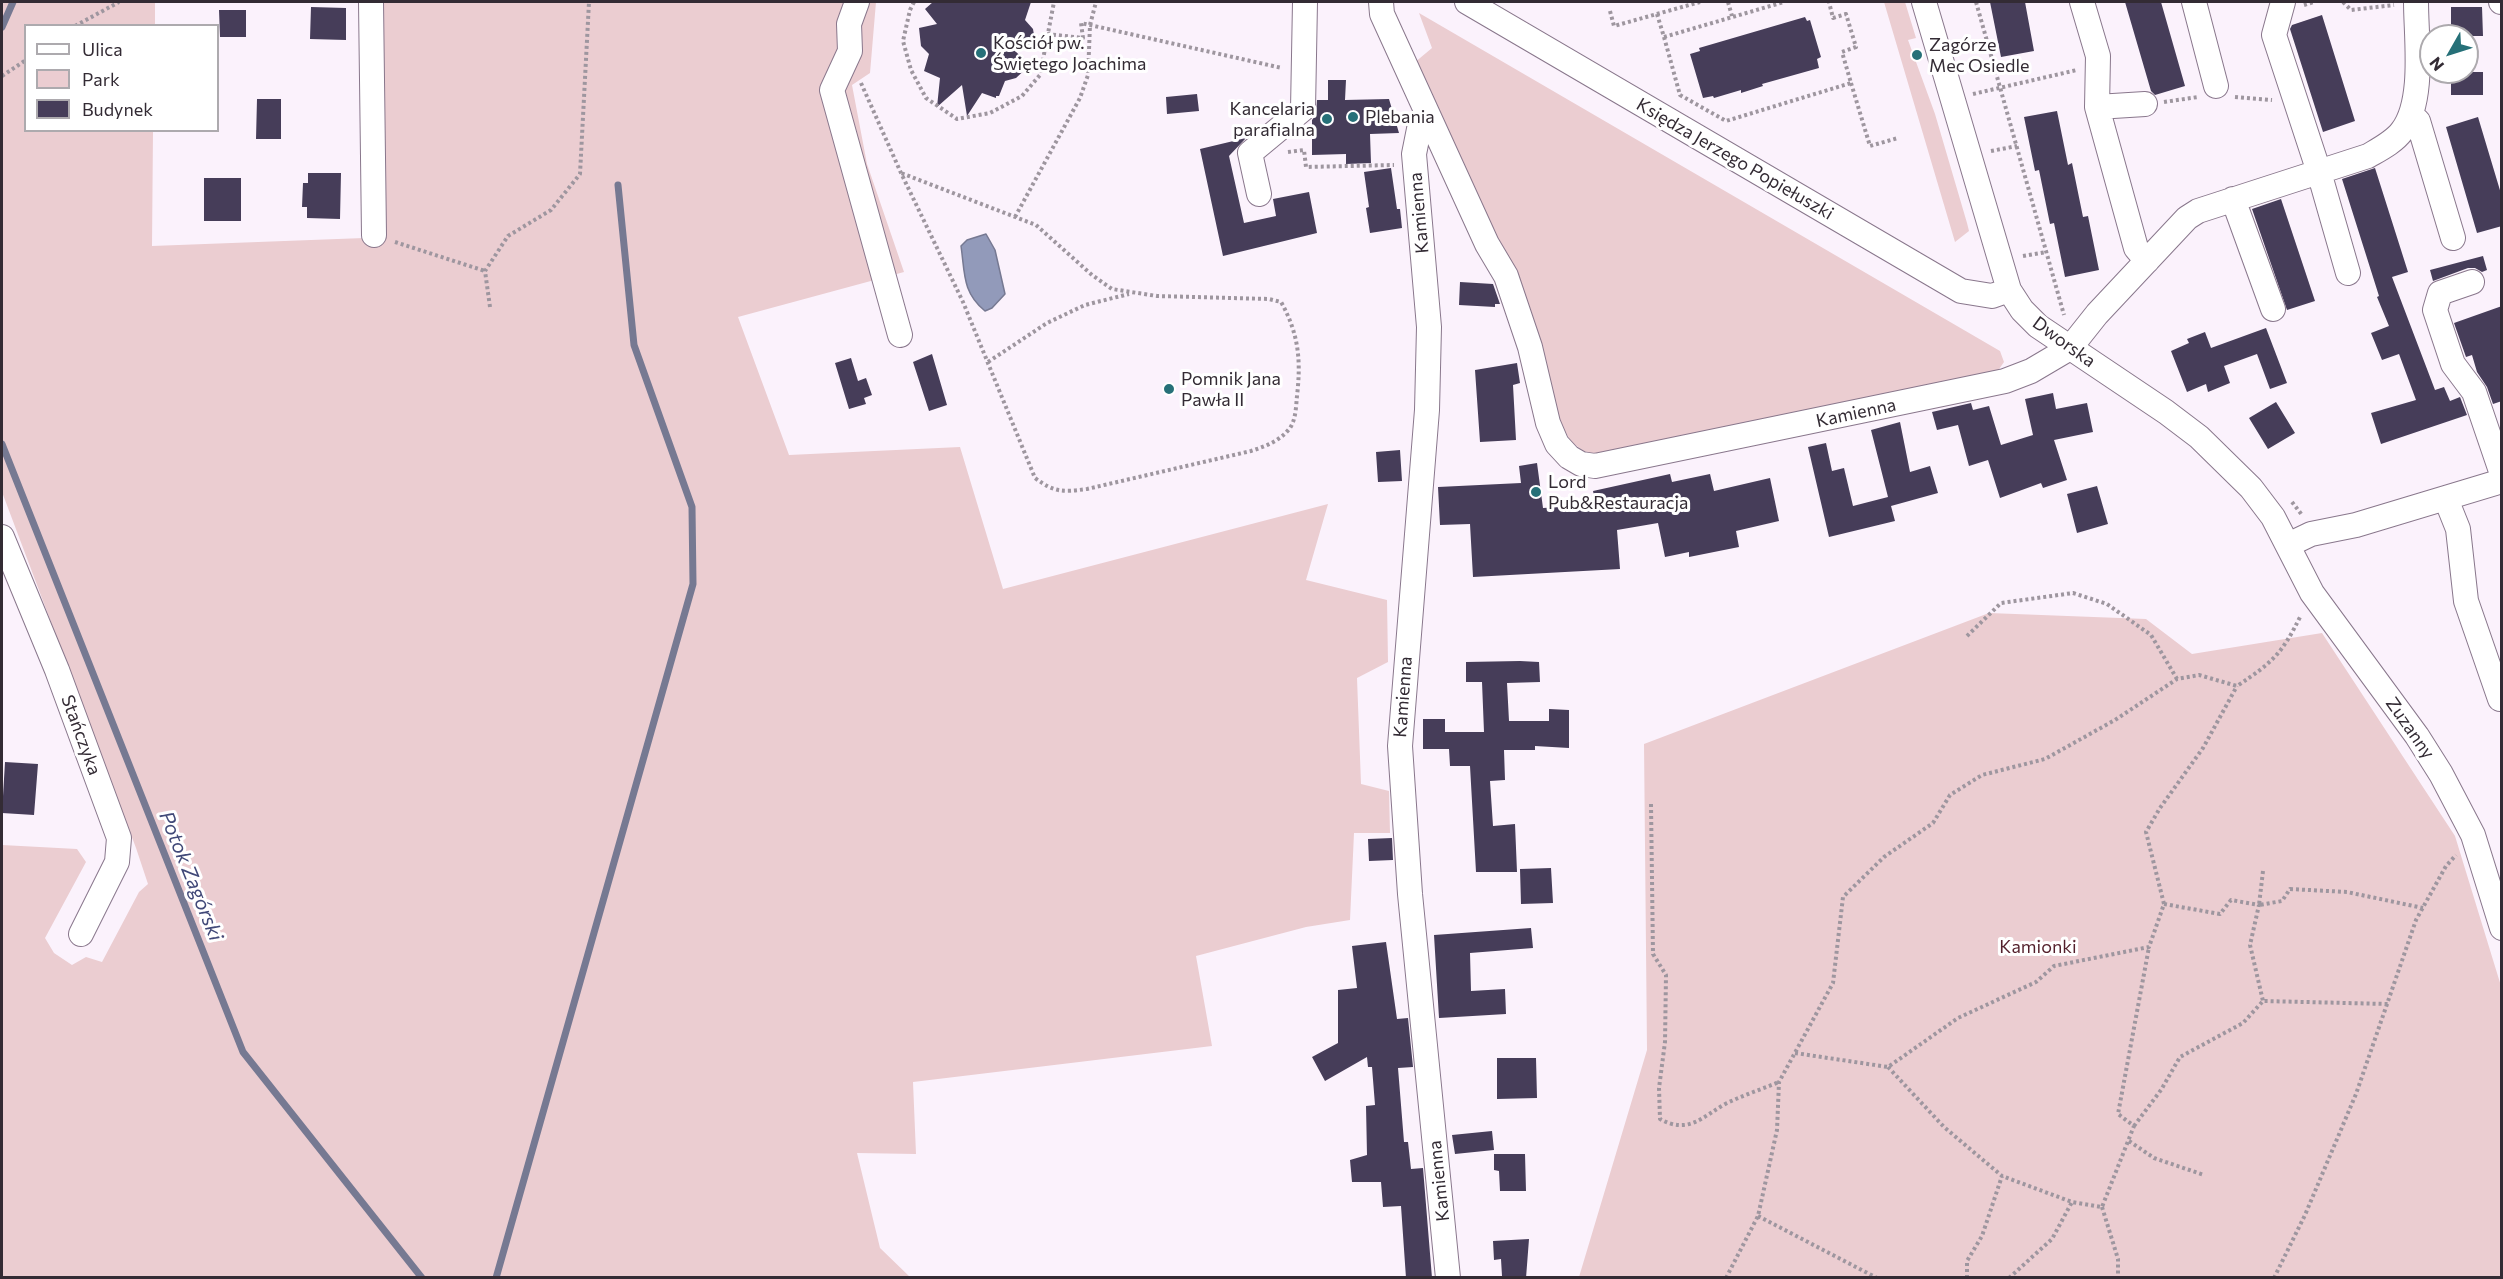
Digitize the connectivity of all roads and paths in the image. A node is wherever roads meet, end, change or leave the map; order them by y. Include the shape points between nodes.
1 (118, 2) edge
2 (371, 2) edge
3 (589, 2) edge
4 (857, 2) edge
5 (914, 2) edge
6 (1054, 2) edge
7 (1096, 2) edge
8 (1305, 2) edge
9 (1381, 2) edge
10 (1467, 2) edge
11 (1700, 2) edge
12 (1728, 2) edge
13 (1784, 2) edge
14 (1828, 2) edge
15 (1924, 2) edge
16 (1976, 2) edge
17 (2082, 2) edge
18 (2194, 2) edge
19 (2283, 2) edge
20 (2343, 2) edge
21 (2416, 2) edge
22 (1610, 11) dead end
23 (1657, 14) junction
24 (1732, 16) junction
25 (79, 24) edge
26 (1090, 25) junction
27 (1047, 34) junction
28 (1664, 37) junction
29 (850, 51) junction
30 (24, 61) edge
31 (1263, 66) dead end
32 (2098, 74) junction
33 (2, 76) edge
34 (1851, 83) junction
35 (2001, 87) junction
36 (2222, 91) junction
37 (1972, 94) dead end
38 (2295, 102) junction
39 (2145, 104) joint
40 (2097, 107) junction
41 (2411, 115) junction
42 (1431, 124) junction
43 (1898, 138) dead end
44 (2017, 146) junction
45 (1989, 152) dead end
46 (1396, 158) dead end
47 (1253, 165) junction
48 (2319, 172) junction
49 (901, 173) junction
50 (1259, 194) dead end
51 (2233, 199) junction
52 (1015, 217) junction
53 (374, 235) joint
54 (2453, 238) dead end
55 (2047, 252) junction
56 (2030, 255) dead end
57 (2147, 261) junction
58 (485, 271) junction
59 (2348, 273) dead end
60 (2472, 282) dead end
61 (2009, 290) junction
62 (1133, 294) junction
63 (490, 307) dead end
64 (2273, 309) dead end
65 (2065, 319) dead end
66 (900, 335) dead end
67 (2070, 348) junction
68 (988, 362) junction
69 (2502, 474) edge
70 (2502, 481) edge
71 (2446, 499) junction
72 (2, 537) edge
73 (2288, 545) junction
74 (2312, 593) junction
75 (1967, 636) dead end
76 (2177, 679) junction
77 (2237, 686) junction
78 (2500, 699) edge
79 (1651, 804) dead end
80 (2473, 835) junction
81 (2263, 871) dead end
82 (2164, 904) junction
83 (2259, 905) junction
84 (2422, 908) junction
85 (2502, 928) edge
86 (81, 934) dead end
87 (2149, 947) junction
88 (2263, 1001) junction
89 (2388, 1004) junction
90 (1795, 1053) junction
91 (1888, 1068) junction
92 (1779, 1082) junction
93 (2134, 1126) junction
94 (2129, 1141) junction
95 (2204, 1175) dead end
96 (2002, 1176) junction
97 (2072, 1202) junction
98 (2102, 1207) junction
99 (1758, 1216) junction
100 (1448, 1278) edge
101 (1726, 1278) edge
102 (1877, 1278) edge
103 (1967, 1278) edge
104 (2009, 1278) edge
105 (2118, 1278) edge
106 (2274, 1278) edge

1 - 25 path
2 - 53 street
3 - 58 path via 580,174 551,210 508,236
4 - 29 street via 849,24
5 - 27 path via 903,41 911,70 926,98 957,119 990,113 1022,96 1040,75
6 - 27 path
7 - 26 path
8 - 47 street via 1303,109 1250,153
9 - 42 street, Kamienna via 1382,14
10 - 61 street, Księdza Jerzego Popiełuszki via 1961,291 1992,296
11 - 23 path
12 - 24 path
13 - 24 path
14 - 34 path via 1833,18 1846,14 1856,47 1842,52
15 - 61 street, Dworska
16 - 35 path
17 - 32 street
18 - 36 street
19 - 38 street via 2274,35
20 - 21 path via 2351,10
21 - 41 street via 2416,95
22 - 23 path via 1614,26
23 - 28 path
24 - 28 path
26 - 27 path via 1081,23 1083,38
26 - 31 path
26 - 52 path via 1088,75 1080,98
28 - 34 path via 1680,95 1726,121
29 - 49 path
29 - 66 street via 832,90
30 - 33 path
32 - 35 path via 2080,69
32 - 40 street
34 - 43 path via 1870,146
35 - 37 path
35 - 44 path
36 - 38 path
36 - 39 path
38 - 48 street
39 - 40 street
40 - 57 street via 2136,248
41 - 48 street via 2402,132 2386,146
41 - 54 street via 2418,121
42 - 67 street, Kamienna via 1506,276 1557,444 1581,464 1618,463 2005,381
42 - 100 street, Kamienna via 1419,129 1414,154 1429,327 1428,386 1400,746 1410,894
44 - 45 path
44 - 55 path
46 - 47 path via 1397,165 1306,167 1304,150 1278,153
47 - 50 street
48 - 51 street
48 - 59 street
49 - 52 path
49 - 68 path
51 - 57 street via 2187,218
51 - 64 street
52 - 62 path via 1036,225 1112,289
53 - 58 path
55 - 56 path
55 - 65 path
57 - 67 street
58 - 63 path
60 - 69 street via 2440,293 2435,310 2453,364 2474,392
61 - 67 street, Dworska via 2038,326
62 - 68 path via 1085,305 1056,318
62 - 68 path via 1281,302 1290,318 1301,367 1290,427 1273,444 1251,451 1061,492 1035,478
67 - 73 street, Dworska via 2199,437 2251,488
70 - 71 street
71 - 73 street via 2311,534
71 - 78 street via 2458,529 2466,601
72 - 86 street, Stańczyka via 57,670 119,838 117,862
73 - 74 street, Zuzanny
74 - 77 path via 2287,645 2267,666
74 - 80 street, Zuzanny via 2417,736 2442,774
75 - 76 path via 2001,603 2073,593 2107,604 2151,635
76 - 77 path via 2199,675
76 - 90 path via 2045,759 1982,774 1950,795 1933,823 1884,857 1843,897 1833,983
77 - 82 path via 2204,748 2146,832
79 - 92 path via 1653,954 1666,975 1660,1119 1672,1126 1699,1122 1727,1103
80 - 84 path via 2446,866
80 - 85 street, Zuzanny
81 - 83 path
82 - 83 path via 2220,914 2231,900
82 - 87 path
83 - 84 path via 2282,901 2290,889 2347,892
83 - 88 path via 2250,945
84 - 89 path
87 - 91 path via 2054,966 2036,982 1958,1018
87 - 93 path via 2118,1114
88 - 89 path
88 - 93 path via 2243,1023 2180,1057 2162,1090
89 - 106 path via 2356,1094
90 - 91 path
90 - 92 path
91 - 96 path via 1944,1127
92 - 99 path via 1777,1130
93 - 94 path
94 - 95 path via 2154,1158
94 - 98 path
96 - 97 path
96 - 103 path via 1982,1236 1967,1261
97 - 98 path
97 - 104 path via 2052,1239
98 - 105 path via 2118,1259
99 - 101 path
99 - 102 path

